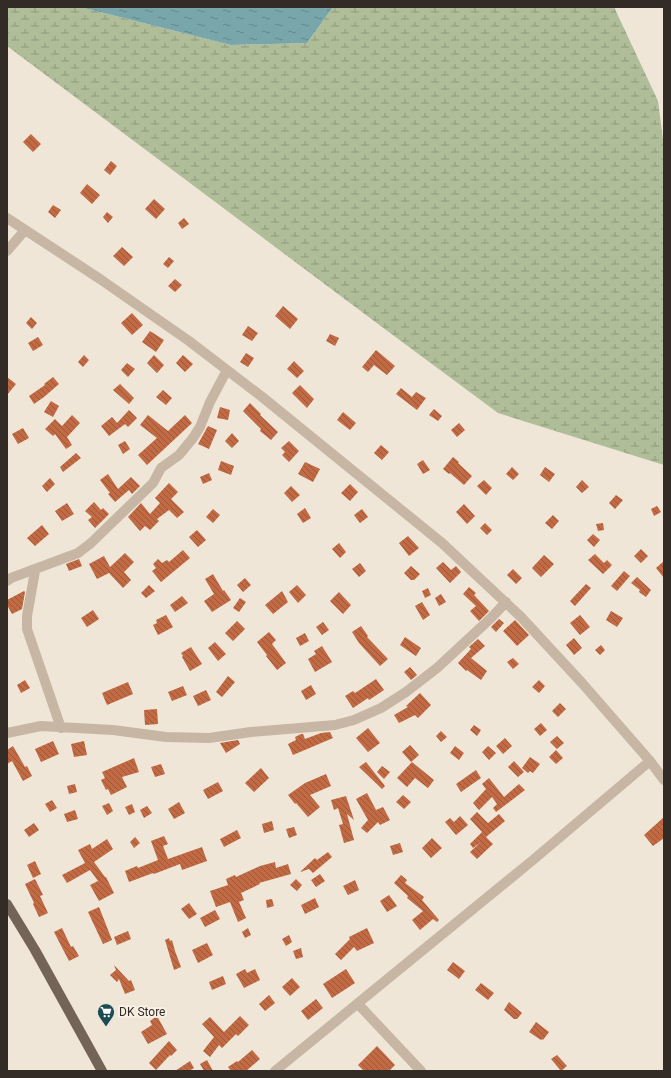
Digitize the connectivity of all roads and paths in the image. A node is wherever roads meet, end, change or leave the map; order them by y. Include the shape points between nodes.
1 (7, 218) edge
2 (25, 230) junction
3 (7, 251) edge
4 (227, 370) junction
5 (34, 570) junction
6 (7, 581) edge
7 (506, 602) junction
8 (61, 728) junction
9 (7, 733) edge
10 (650, 761) junction
11 (664, 780) edge
12 (8, 910) edge
13 (358, 1004) junction
14 (102, 1071) edge
15 (275, 1071) edge
16 (421, 1071) edge

1 - 2 street
2 - 3 street
2 - 4 street via 189,341
4 - 5 street via 193,438 179,455 161,468 153,483 86,548
4 - 7 street via 442,543
5 - 6 street
5 - 8 street via 27,629
7 - 8 street via 437,668 381,708 354,720 335,725 209,738
7 - 10 street
8 - 9 street via 41,726
10 - 11 street
10 - 13 street
12 - 14 main road via 35,950
13 - 15 street
13 - 16 street

